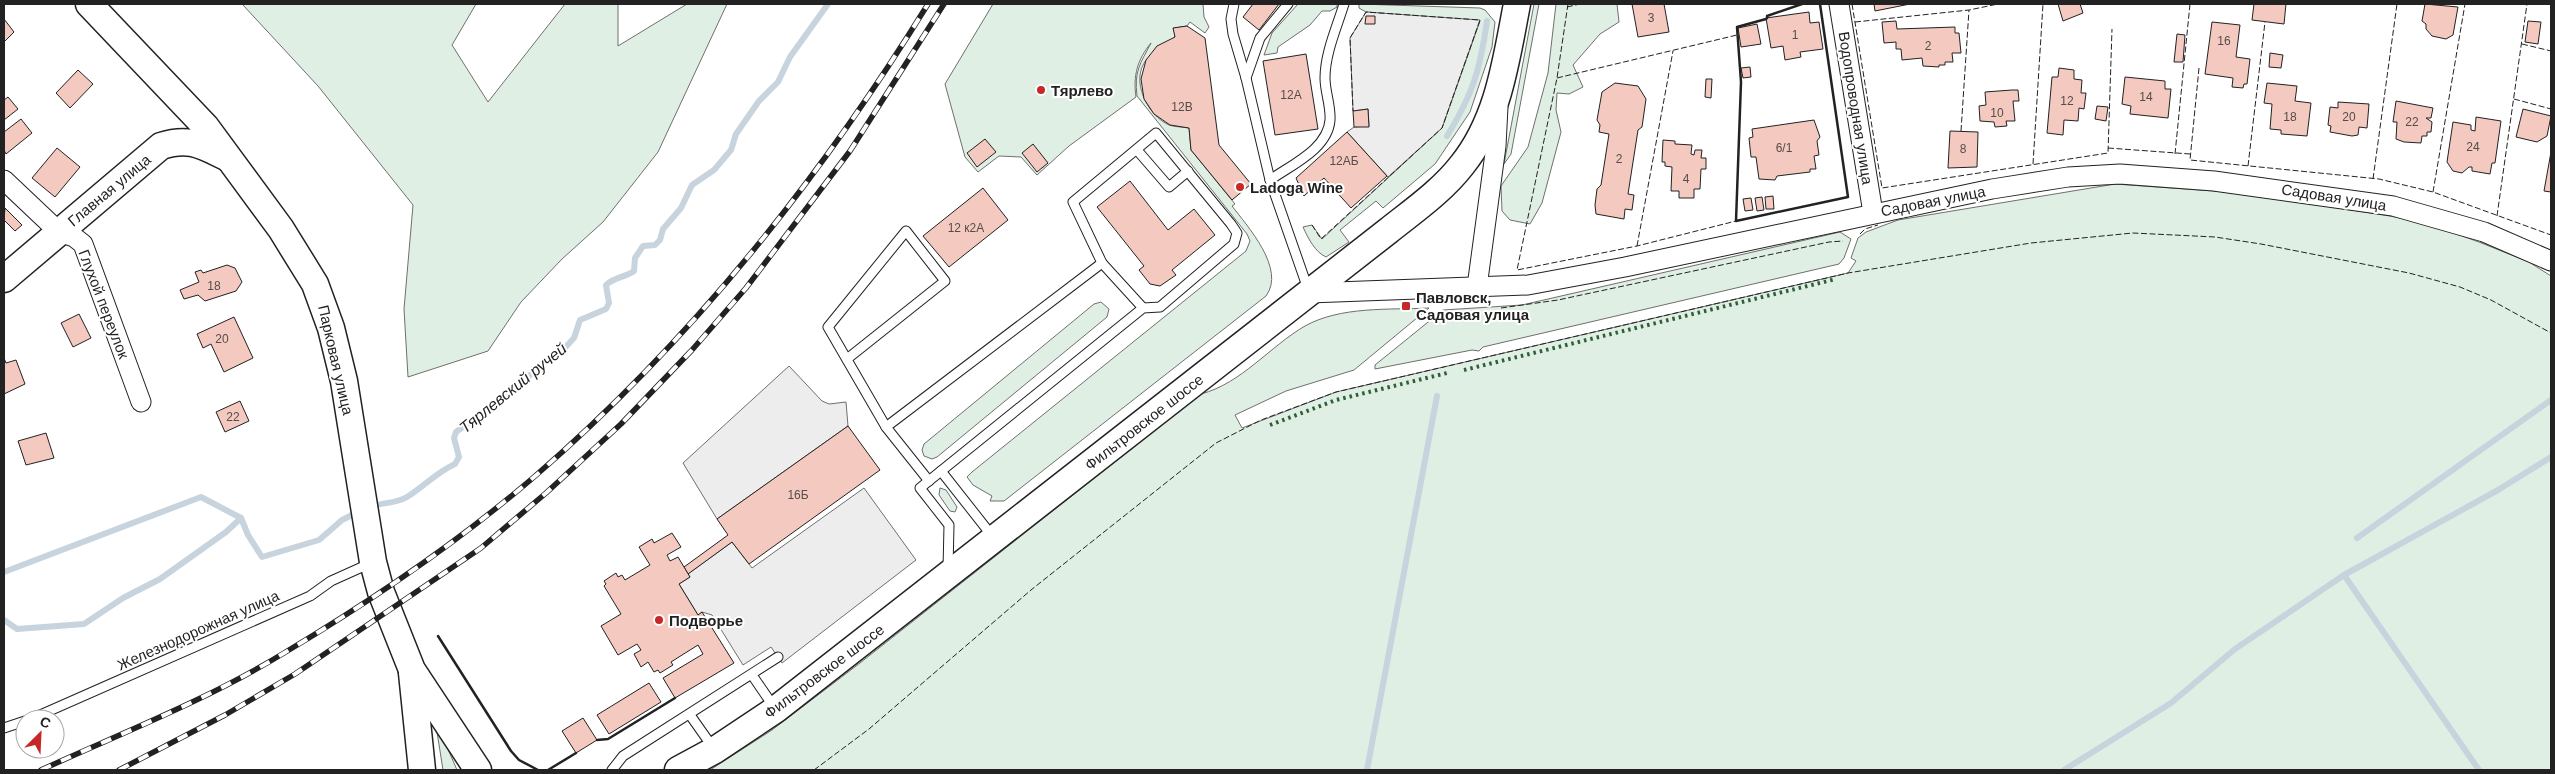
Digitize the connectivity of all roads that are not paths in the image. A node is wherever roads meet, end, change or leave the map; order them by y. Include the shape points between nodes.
1 (88, 4) edge
2 (1234, 4) edge
3 (1288, 4) edge
4 (1344, 4) edge
5 (1517, 4) edge
6 (1839, 4) edge
7 (1246, 78) junction
8 (1499, 93) junction
9 (185, 104) junction
10 (161, 146) junction
11 (1137, 150) junction
12 (227, 157) junction
13 (1188, 171) junction
14 (4, 180) edge
15 (1270, 180) junction
16 (1873, 213) junction
17 (59, 232) junction
18 (2551, 261) edge
19 (1102, 263) junction
20 (4, 279) edge
21 (1477, 287) junction
22 (1309, 293) junction
23 (1143, 308) junction
24 (847, 359) junction
25 (141, 402) dead end
26 (886, 427) junction
27 (941, 471) junction
28 (928, 481) junction
29 (995, 539) junction
30 (372, 552) junction
31 (948, 576) junction
32 (778, 657) dead end
33 (412, 670) junction
34 (752, 675) junction
35 (53, 709) edge
36 (775, 710) junction
37 (690, 715) junction
38 (715, 750) junction
39 (422, 770) edge
40 (478, 770) edge
41 (612, 770) edge
42 (678, 770) edge

1 - 9 main road, Парковая улица
2 - 7 lane via 1233,34
3 - 7 lane via 1260,38
4 - 15 lane via 1327,60 1328,131 1314,149
5 - 8 main road, Фильтровское шоссе
6 - 16 street, Водопроводная улица
7 - 15 lane
8 - 21 street via 1496,146
8 - 22 main road, Фильтровское шоссе via 1483,134 1462,165 1414,210
9 - 10 main road via 178,123
9 - 12 main road, Парковая улица
10 - 12 main road, Главная улица via 187,141
10 - 17 main road, Главная улица
11 - 13 lane via 1169,187
11 - 13 lane via 1156,133
11 - 19 lane via 1073,202
12 - 30 main road, Парковая улица via 281,229 305,265 321,298 344,381
13 - 23 lane via 1232,224 1237,233 1234,244 1160,307
14 - 17 street, Глухой переулок
15 - 22 lane
16 - 18 street, Садовая улица via 2068,177 2120,174 2167,177 2305,192 2408,209 2484,232
16 - 21 street, Садовая улица via 1625,267 1528,285
17 - 20 main road, Главная улица
17 - 25 street, Глухой переулок via 83,244
19 - 23 lane
19 - 26 lane
21 - 22 street, Садовая улица
22 - 29 main road, Фильтровское шоссе
23 - 27 lane
24 - 24 lane via 945,281 906,231 828,328
24 - 26 lane
26 - 28 lane
27 - 28 lane
27 - 29 lane
28 - 31 lane via 920,488 948,525
29 - 31 main road, Фильтровское шоссе
30 - 33 main road, Парковая улица via 381,592
30 - 35 lane, Железнодорожная улица via 310,596
31 - 36 main road, Фильтровское шоссе
32 - 34 lane
33 - 39 main road, Парковая улица
33 - 40 main road, Парковая улица
34 - 36 lane
34 - 37 lane
36 - 38 main road, Фильтровское шоссе
37 - 38 lane
37 - 41 lane via 623,756
38 - 42 main road, Фильтровское шоссе

